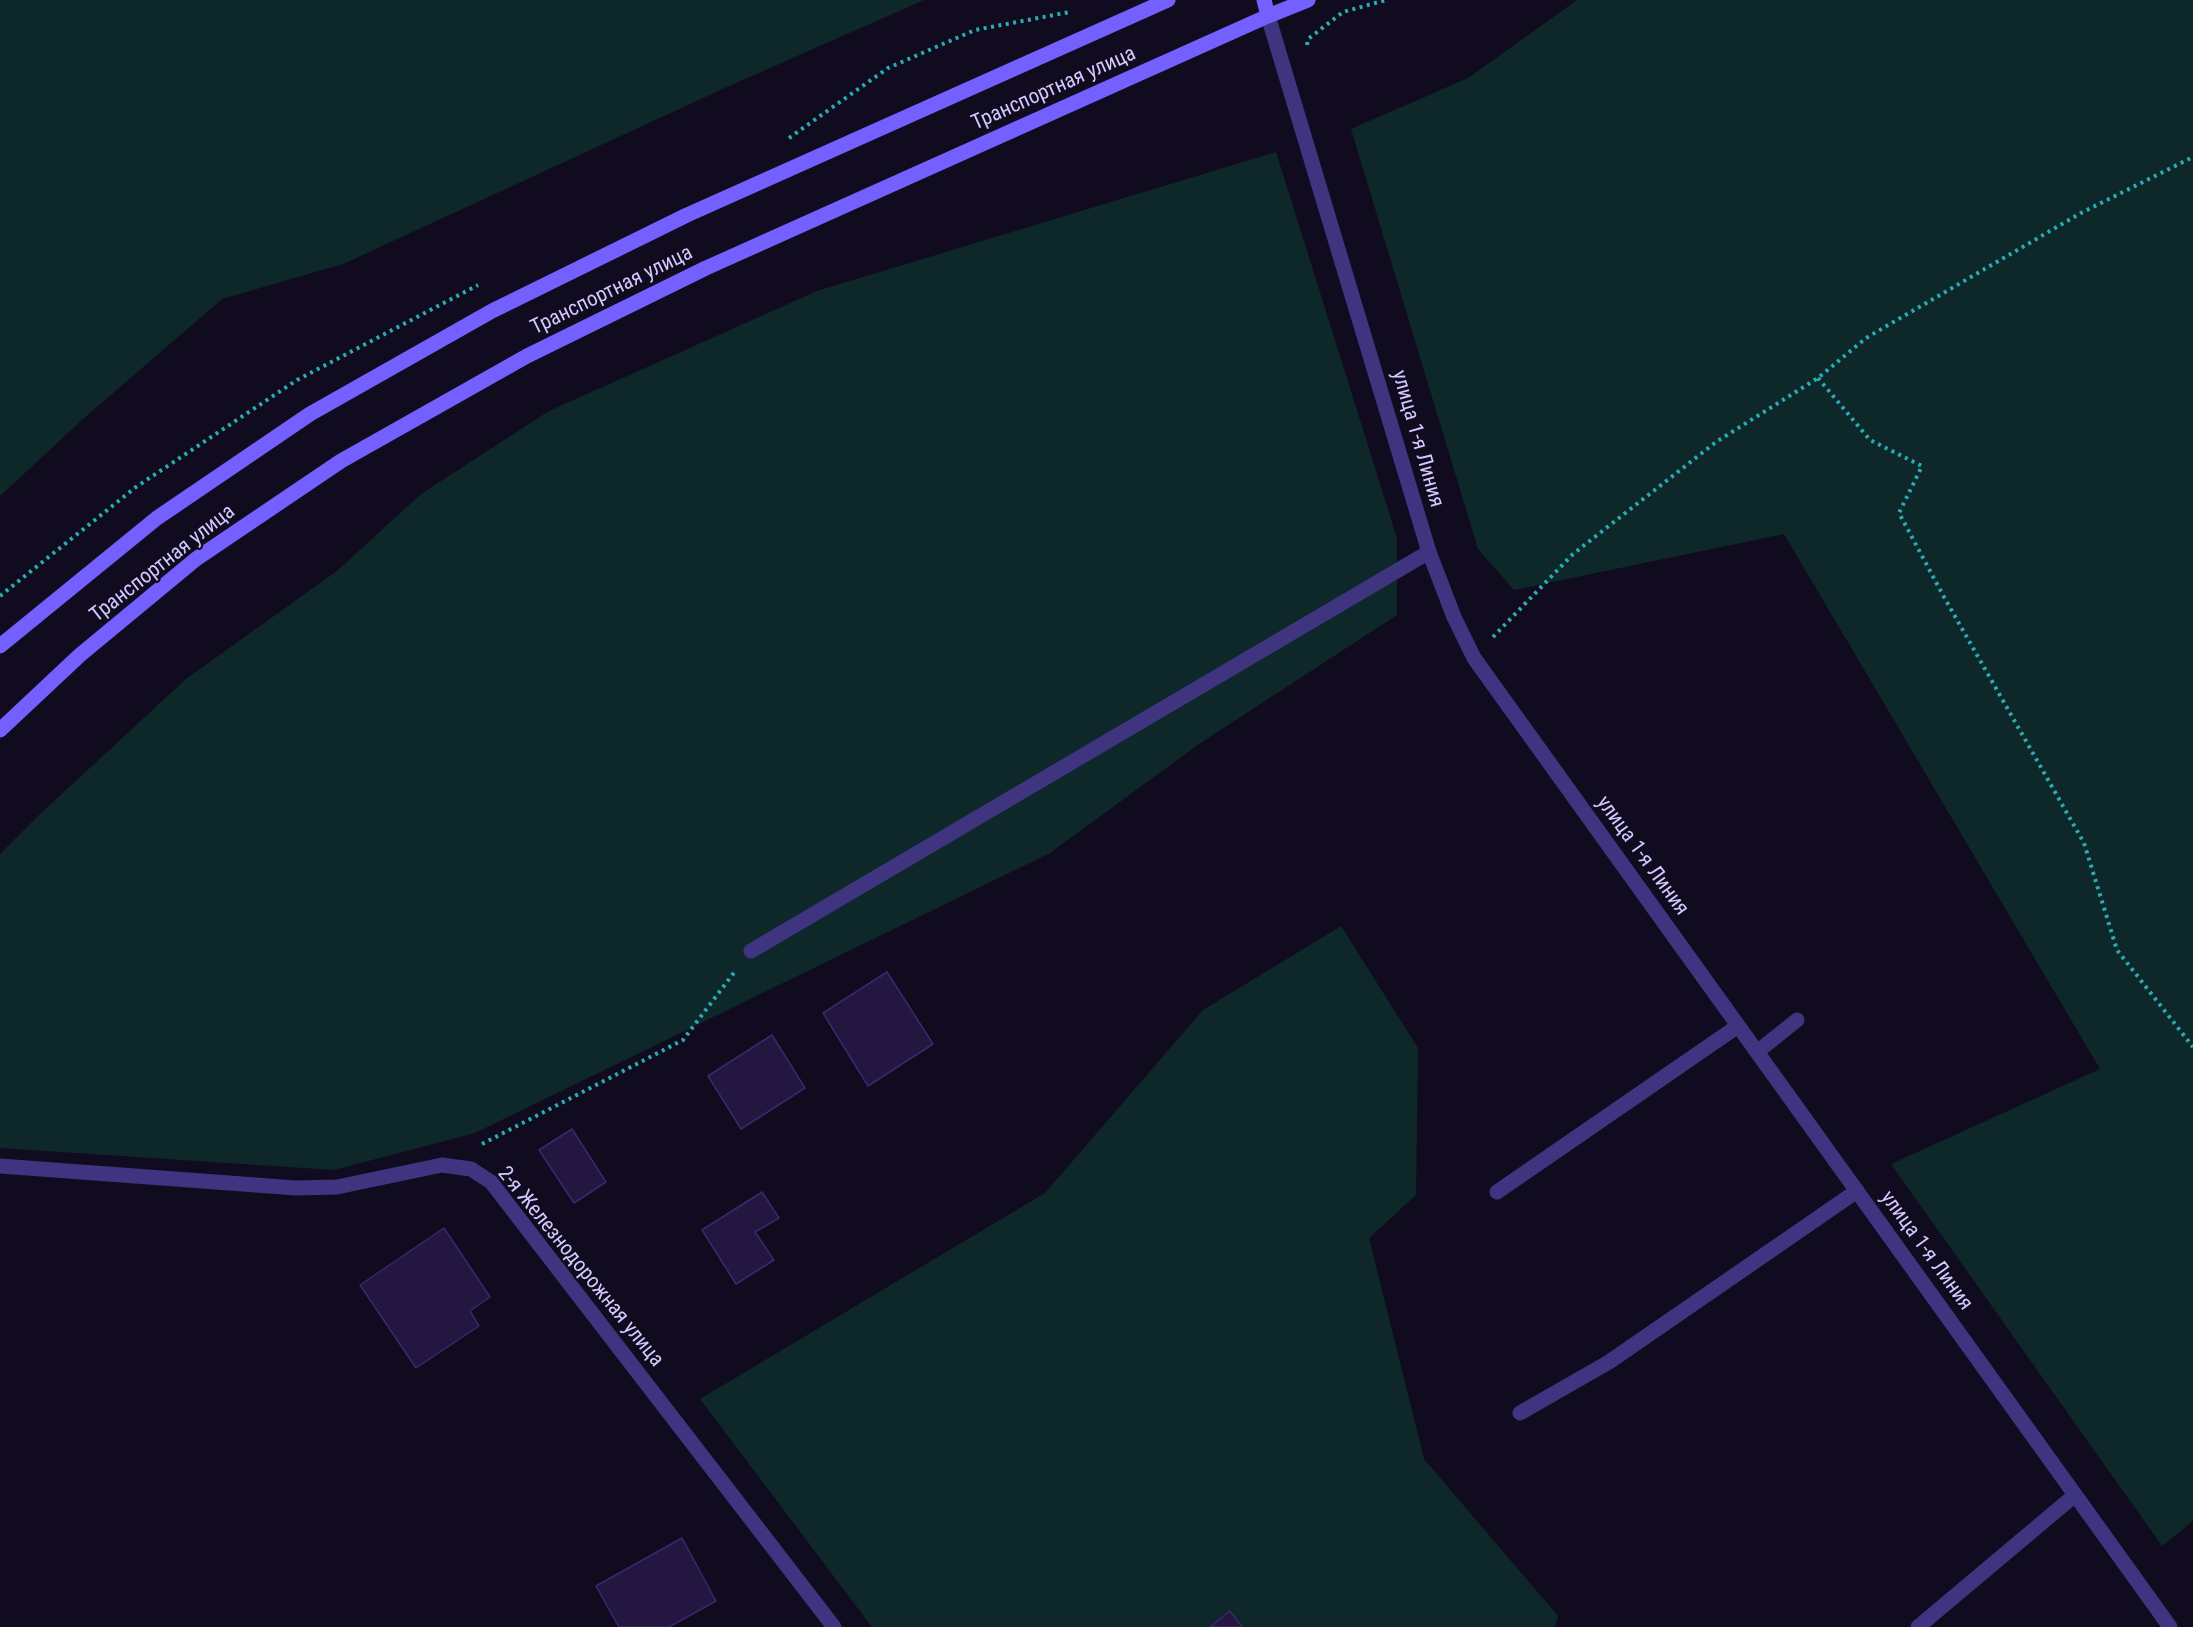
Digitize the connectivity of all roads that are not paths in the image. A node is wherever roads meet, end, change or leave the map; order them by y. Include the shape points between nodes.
1 (1168, 0) edge
2 (1264, 0) edge
3 (1308, 0) edge
4 (1268, 16) junction
5 (1429, 552) junction
6 (0, 646) edge
7 (0, 730) edge
8 (751, 951) road end
9 (1797, 1020) dead end
10 (1738, 1026) junction
11 (1757, 1052) junction
12 (0, 1166) edge
13 (1857, 1191) junction
14 (1497, 1192) dead end
15 (1520, 1413) dead end
16 (2075, 1495) junction
17 (834, 1627) edge
18 (1918, 1627) edge
19 (2170, 1627) edge

1 - 6 street, Транспортная улица via 687,215 492,311 300,420 157,518
2 - 4 street
3 - 4 street, Транспортная улица
4 - 5 street, улица 1-я Линия
4 - 7 street, Транспортная улица via 706,268 527,356 341,461 196,559 80,655
5 - 8 street
5 - 10 street, улица 1-я Линия via 1474,658
9 - 11 street
10 - 11 street, улица 1-я Линия
10 - 14 street
11 - 13 street, улица 1-я Линия
12 - 17 street, 2-я Железнодорожная улица via 296,1188 337,1187 442,1165 471,1169 491,1182
13 - 15 street via 1608,1362
13 - 16 street, улица 1-я Линия
16 - 18 street
16 - 19 street, улица 1-я Линия

